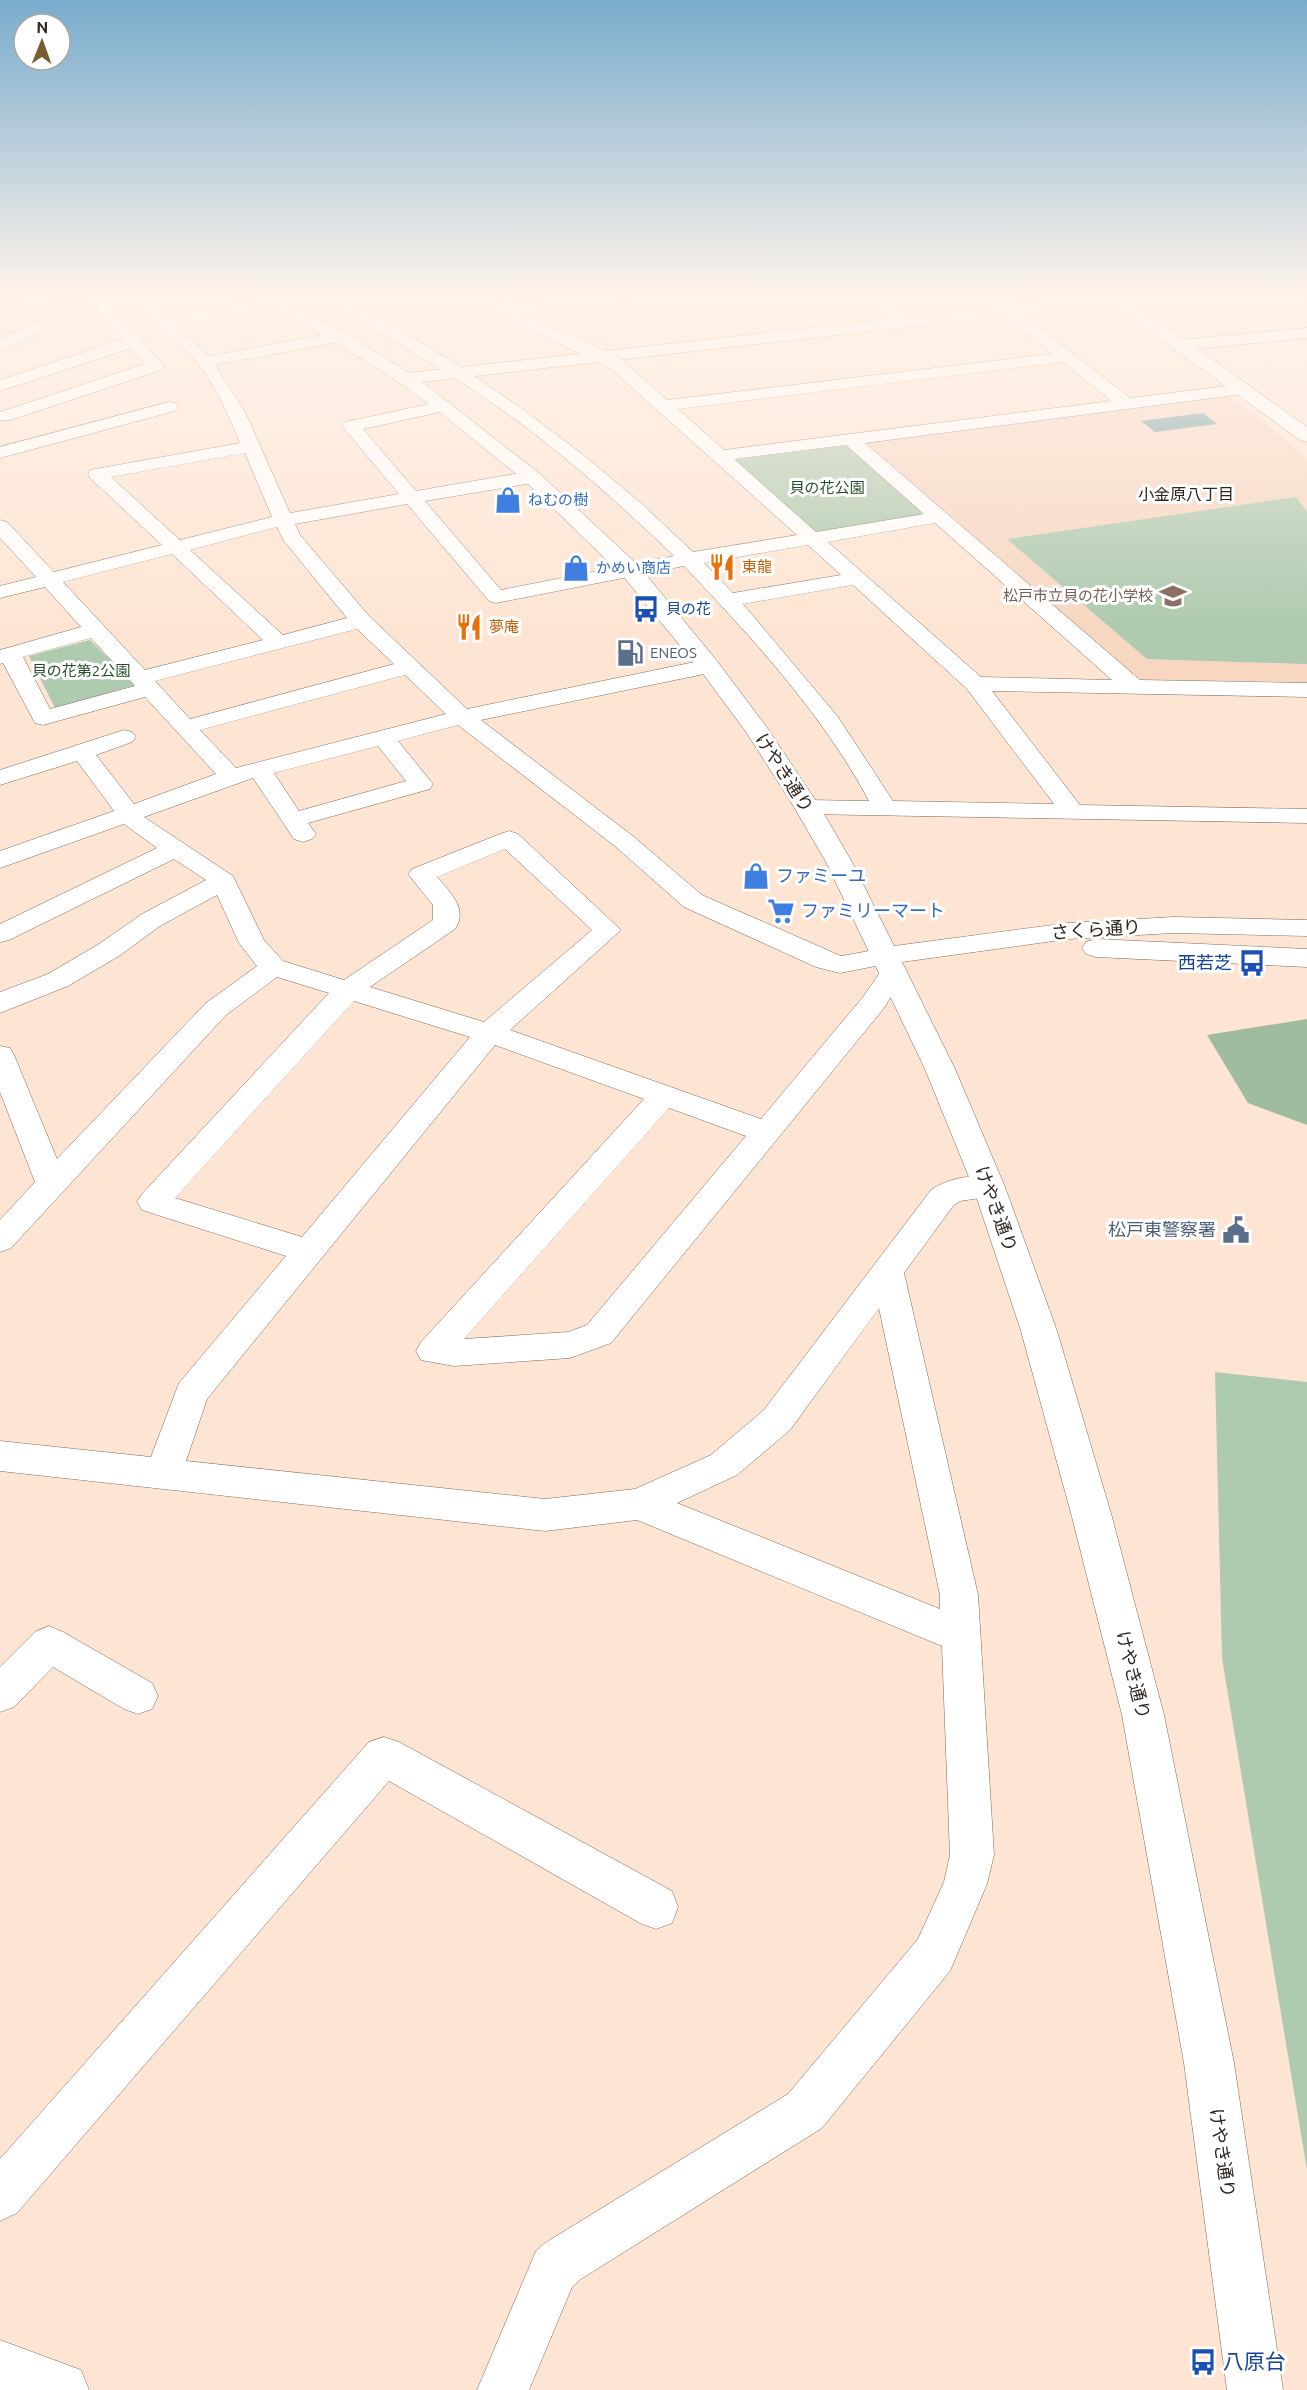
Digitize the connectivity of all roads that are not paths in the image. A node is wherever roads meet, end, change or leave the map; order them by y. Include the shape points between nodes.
1 (27, 404) edge
2 (39, 404) edge
3 (231, 404) edge
4 (440, 404) edge
5 (505, 404) edge
6 (660, 404) edge
7 (683, 404) edge
8 (1125, 404) joint
9 (1129, 404) edge
10 (1263, 404) edge
11 (31, 406) junction
12 (443, 406) junction
13 (663, 406) junction
14 (169, 407) dead end
15 (2, 417) edge
16 (1307, 436) edge
17 (850, 439) junction
18 (45, 440) junction
19 (252, 446) junction
20 (0, 453) edge
21 (719, 456) junction
22 (532, 477) junction
23 (411, 497) junction
24 (938, 517) junction
25 (283, 520) junction
26 (0, 526) edge
27 (811, 538) junction
28 (174, 547) junction
29 (689, 559) junction
30 (630, 570) junction
31 (857, 578) junction
32 (47, 579) junction
33 (0, 592) edge
34 (730, 600) junction
35 (361, 621) junction
36 (94, 630) junction
37 (278, 642) junction
38 (5, 656) edge
39 (709, 666) junction
40 (409, 667) junction
41 (144, 684) junction
42 (975, 684) junction
43 (1134, 687) junction
44 (1307, 690) edge
45 (462, 717) junction
46 (185, 727) junction
47 (124, 737) dead end
48 (383, 737) junction
49 (82, 752) junction
50 (259, 769) junction
51 (231, 777) junction
52 (0, 778) edge
53 (807, 807) junction
54 (885, 808) junction
55 (128, 812) junction
56 (1073, 812) junction
57 (1307, 816) edge
58 (175, 849) junction
59 (0, 860) edge
60 (225, 881) junction
61 (1307, 928) edge
62 (0, 934) edge
63 (1307, 958) edge
64 (889, 964) junction
65 (273, 967) junction
66 (349, 989) junction
67 (0, 1004) edge
68 (489, 1032) junction
69 (0, 1055) edge
70 (663, 1096) junction
71 (767, 1132) junction
72 (52, 1185) junction
73 (989, 1187) junction
74 (0, 1240) edge
75 (308, 1251) junction
76 (888, 1273) junction
77 (0, 1456) edge
78 (164, 1474) junction
79 (639, 1504) junction
80 (960, 1635) junction
81 (0, 1694) edge
82 (138, 1696) dead end
83 (656, 1907) dead end
84 (0, 2196) edge
85 (0, 2367) edge
86 (60, 2390) edge
87 (503, 2390) edge
88 (1255, 2390) edge

1 - 11 street
2 - 11 street
3 - 19 street
4 - 12 street, けやき通り
5 - 29 street via 591,469
6 - 13 street
7 - 13 street
8 - 9 street
8 - 17 street
10 - 16 street
11 - 15 street
12 - 22 street, けやき通り
12 - 23 street via 351,426
13 - 21 street
14 - 18 street
15 - 18 street
17 - 21 street
17 - 24 street
18 - 20 street
19 - 25 street
19 - 28 street via 98,474
21 - 27 street
22 - 23 street
22 - 30 street, けやき通り
23 - 25 street
23 - 30 street via 496,597
24 - 27 street
24 - 43 street
25 - 28 street
25 - 35 street via 291,537
26 - 32 street
27 - 29 street
27 - 31 street
28 - 32 street
28 - 37 street
29 - 30 street
29 - 34 street
30 - 39 street, けやき通り
31 - 34 street
31 - 42 street
32 - 33 street
32 - 36 street
34 - 54 street via 822,711
35 - 37 street
35 - 40 street
36 - 38 street
36 - 41 street
37 - 41 street
38 - 41 street via 43,718
39 - 45 street
39 - 53 street, けやき通り
40 - 45 street
40 - 46 street
41 - 46 street
42 - 43 street
42 - 56 street
43 - 44 street
45 - 48 street
45 - 64 street via 625,842 693,901 826,961 840,965
46 - 51 street
47 - 49 street
48 - 50 street
48 - 50 street via 421,784 298,827
49 - 52 street
49 - 55 street
50 - 51 street
51 - 55 street
53 - 54 street
53 - 64 street, けやき通り
54 - 56 street
55 - 58 street via 134,821
55 - 59 street
56 - 57 street
58 - 60 street
58 - 62 street
60 - 65 street via 252,943
60 - 67 street via 151,920 58,980
61 - 64 street, さくら通り via 1174,925 1068,931
63 - 64 street, さくら通り via 1084,947 1037,948
64 - 71 street via 874,1002
64 - 73 street, けやき通り via 940,1069
65 - 66 street
65 - 72 street via 216,1009
66 - 68 street
66 - 68 street via 446,923 446,904 421,874 508,839 608,930
66 - 75 street via 153,1202
68 - 70 street
68 - 75 street
69 - 72 street
70 - 71 street
70 - 71 street via 433,1351 570,1346 599,1334
72 - 74 street
73 - 76 street via 952,1191 942,1198
73 - 88 street, けやき通り via 1039,1331 1143,1715 1209,2063
75 - 78 street via 191,1393
76 - 79 street via 777,1420 724,1465
76 - 80 street via 959,1595
77 - 78 street
78 - 79 street via 545,1515
79 - 80 street
80 - 87 street via 972,1855 965,1884 934,1955 805,2110 554,2269
81 - 82 street via 49,1644
83 - 84 street via 384,1756
85 - 86 street

